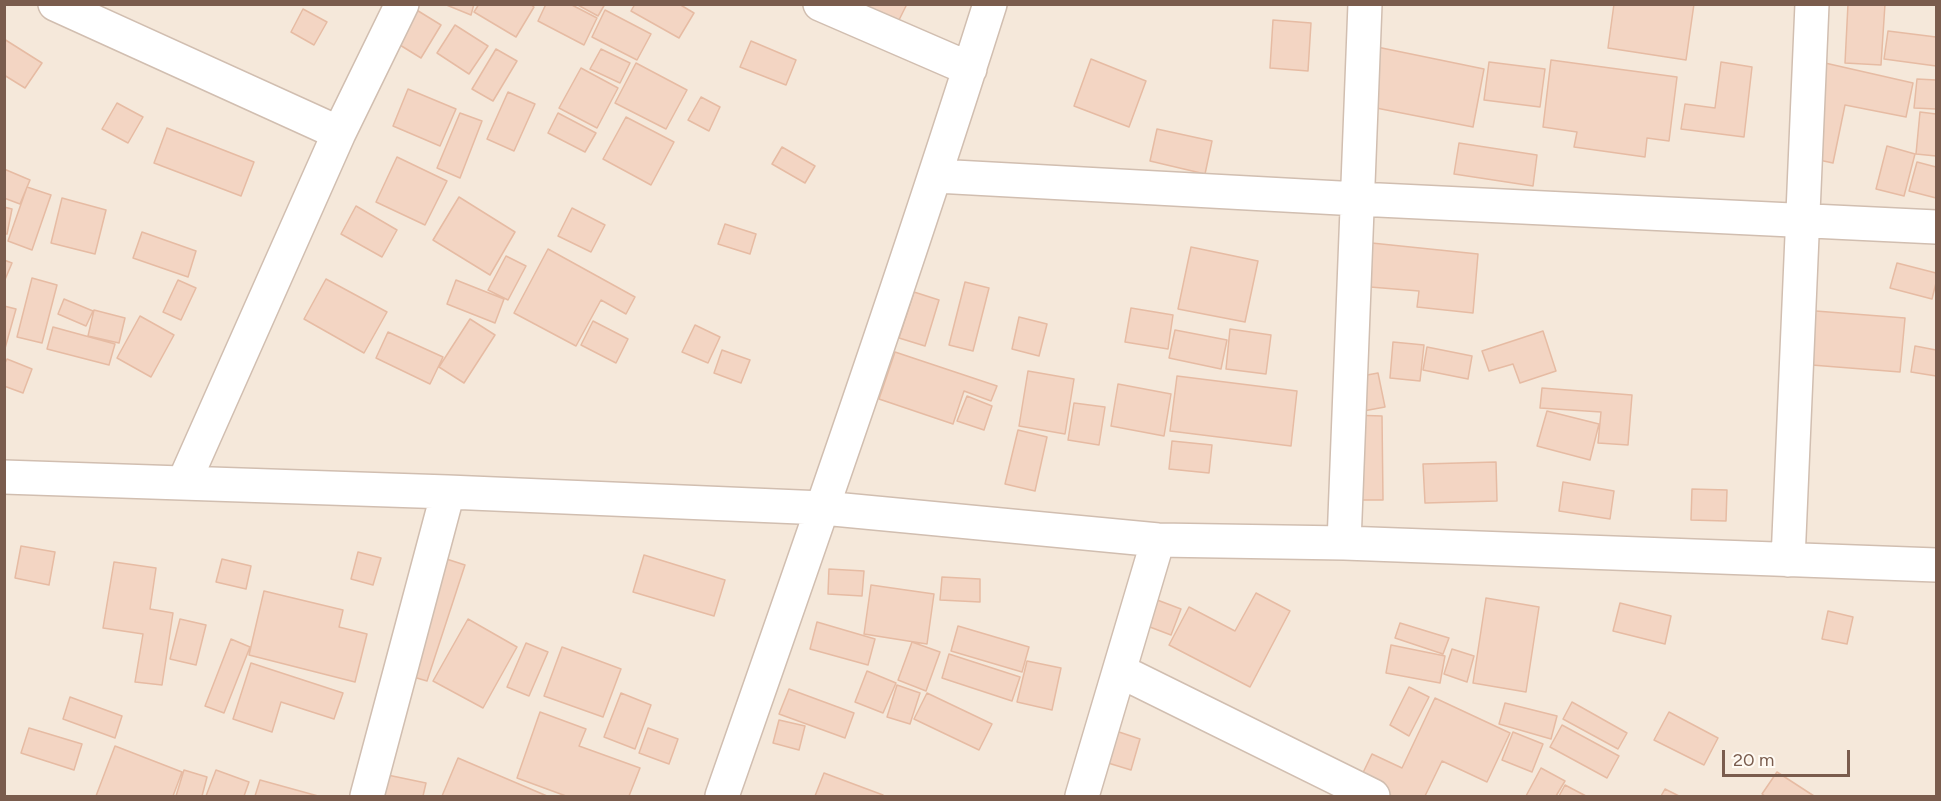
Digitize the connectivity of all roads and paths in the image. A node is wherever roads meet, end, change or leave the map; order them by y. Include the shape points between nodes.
1 (55, 4) edge
2 (402, 4) edge
3 (819, 4) edge
4 (990, 4) edge
5 (1365, 4) edge
6 (1812, 4) edge
7 (970, 69) junction
8 (339, 133) junction
9 (936, 176) junction
10 (1359, 199) junction
11 (1803, 221) junction
12 (1936, 227) edge
13 (4, 477) edge
14 (184, 482) junction
15 (448, 492) junction
16 (823, 508) junction
17 (1158, 540) junction
18 (1344, 543) junction
19 (1788, 560) junction
20 (1936, 565) edge
21 (1120, 671) junction
22 (366, 796) edge
23 (722, 796) edge
24 (1082, 796) edge
25 (1373, 796) edge

1 - 8 street
2 - 8 street
3 - 7 street
4 - 7 street
5 - 10 street
6 - 11 street
7 - 9 street
8 - 14 street
9 - 10 street
9 - 16 street
10 - 11 street
10 - 18 street
11 - 12 street
11 - 19 street
13 - 14 street
14 - 15 street
15 - 16 street
15 - 22 street
16 - 17 street
16 - 23 street
17 - 18 street
17 - 21 street
18 - 19 street
19 - 20 street
21 - 24 street
21 - 25 street

